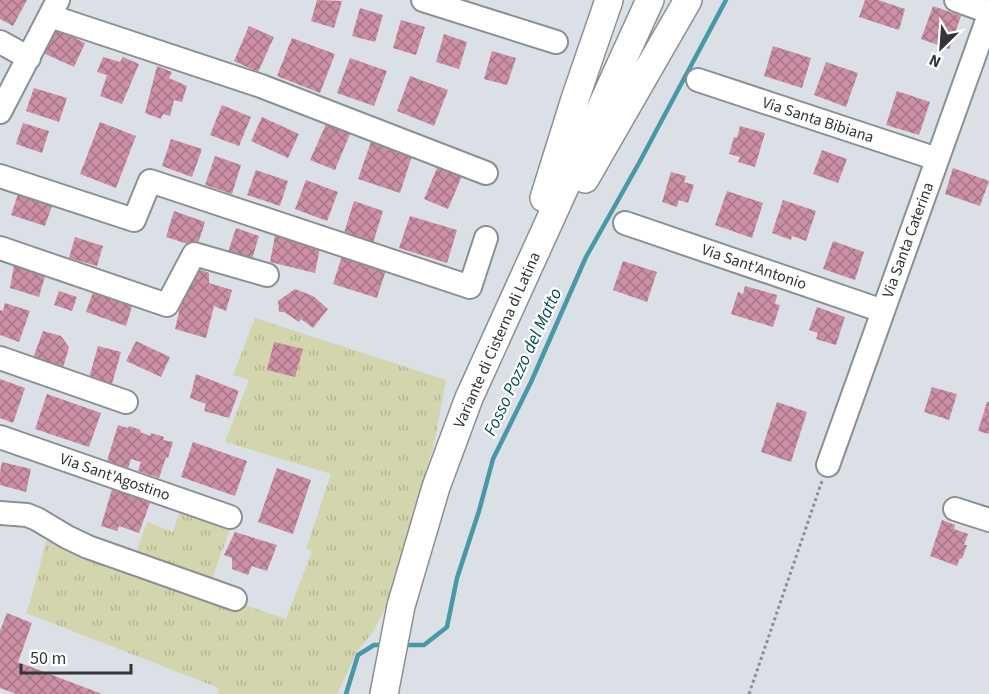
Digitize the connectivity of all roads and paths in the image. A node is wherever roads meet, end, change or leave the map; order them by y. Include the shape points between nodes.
1 (423, 0) edge
2 (609, 0) edge
3 (650, 0) edge
4 (688, 0) edge
5 (956, 0) edge
6 (54, 8) edge
7 (989, 13) edge
8 (0, 42) edge
9 (556, 42) dead end
10 (29, 58) junction
11 (698, 80) dead end
12 (0, 112) edge
13 (937, 159) junction
14 (486, 173) dead end
15 (0, 176) edge
16 (625, 223) dead end
17 (486, 238) dead end
18 (0, 248) edge
19 (267, 275) dead end
20 (883, 311) junction
21 (508, 312) junction
22 (0, 358) edge
23 (126, 402) dead end
24 (0, 437) edge
25 (828, 465) joint
26 (955, 508) dead end
27 (0, 513) edge
28 (230, 517) dead end
29 (989, 520) edge
30 (235, 599) dead end
31 (386, 682) edge
32 (749, 694) edge

1 - 9 street
2 - 21 main road
3 - 21 main road, Variante di Cisterna di Latina
4 - 21 main road
5 - 7 street
6 - 10 street
6 - 14 street
7 - 13 street, Via Santa Caterina
8 - 10 street
10 - 12 street
11 - 13 street, Via Santa Bibiana
13 - 20 street, Via Santa Caterina
15 - 17 street via 134,220 150,181 470,286
16 - 20 street, Via Sant'Antonio
18 - 19 street via 167,305 195,254
20 - 25 street, Via Santa Caterina
21 - 31 main road, Variante di Cisterna di Latina via 469,398 436,487 401,606
22 - 23 street
24 - 28 street, Via Sant'Agostino
25 - 32 path
26 - 29 street
27 - 30 street via 27,515 88,547

